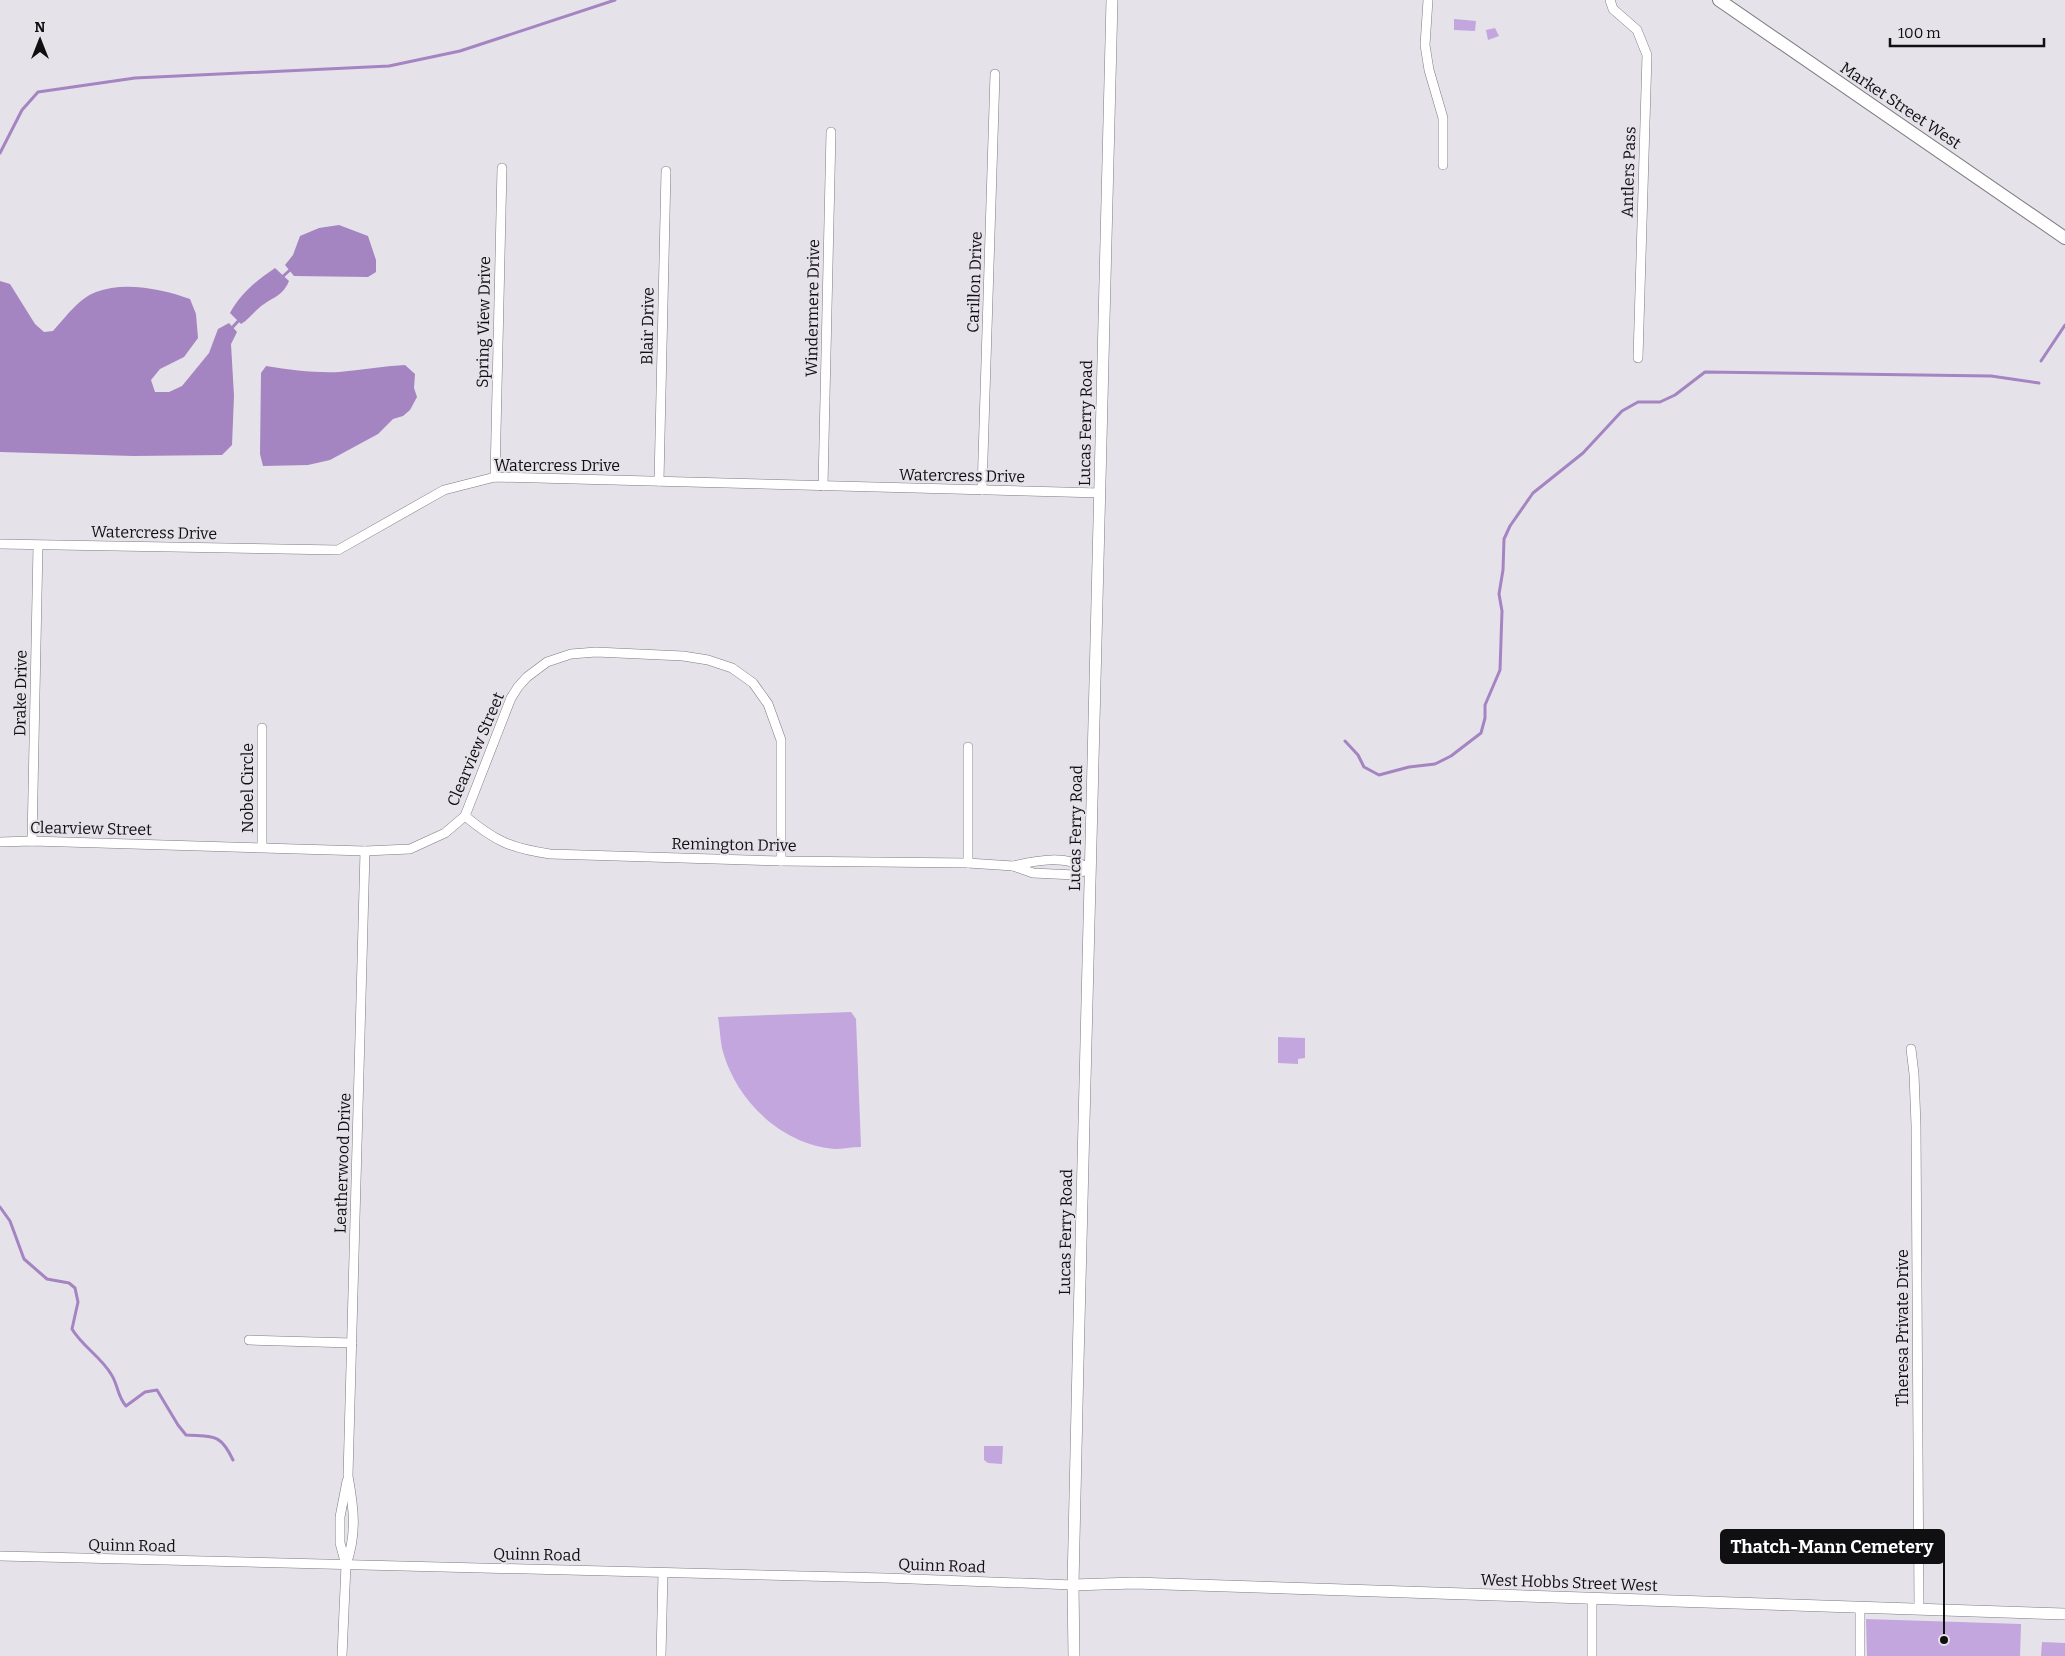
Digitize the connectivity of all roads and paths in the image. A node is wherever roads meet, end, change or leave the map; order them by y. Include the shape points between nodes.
1 (1112, 0) edge
2 (1428, 0) edge
3 (1610, 0) edge
4 (1719, 0) edge
5 (995, 74) dead end
6 (831, 132) dead end
7 (1443, 165) dead end
8 (502, 168) dead end
9 (666, 171) dead end
10 (2065, 238) edge
11 (1638, 358) dead end
12 (495, 477) junction
13 (658, 481) junction
14 (823, 486) junction
15 (982, 490) junction
16 (1100, 493) junction
17 (0, 544) edge
18 (38, 546) junction
19 (262, 728) dead end
20 (968, 747) dead end
21 (465, 816) junction
22 (32, 841) junction
23 (0, 842) edge
24 (262, 847) junction
25 (365, 851) junction
26 (781, 861) junction
27 (968, 863) junction
28 (1013, 866) junction
29 (1090, 868) junction
30 (1910, 1049) dead end
31 (250, 1340) dead end
32 (352, 1344) junction
33 (348, 1476) junction
34 (0, 1556) edge
35 (346, 1565) junction
36 (663, 1573) junction
37 (1073, 1584) junction
38 (1592, 1599) junction
39 (1860, 1607) junction
40 (1919, 1608) junction
41 (2065, 1614) edge
42 (342, 1656) edge
43 (661, 1656) edge
44 (1074, 1656) edge
45 (1592, 1656) edge
46 (1860, 1656) edge

1 - 16 street, Lucas Ferry Road
2 - 7 street via 1425,45 1443,118
3 - 11 street, Antlers Pass via 1614,9 1638,30 1647,55
4 - 10 main road, Market Street West
5 - 15 street, Carillon Drive
6 - 14 street, Windermere Drive
8 - 12 street, Spring View Drive
9 - 13 street, Blair Drive
12 - 13 street, Watercress Drive
12 - 18 street, Watercress Drive via 444,490 338,550
13 - 14 street, Watercress Drive
14 - 15 street, Watercress Drive
15 - 16 street, Watercress Drive
16 - 29 street, Lucas Ferry Road
17 - 18 street, Watercress Drive
18 - 22 street, Drake Drive
19 - 24 street, Nobel Circle
20 - 27 street
21 - 25 street, Clearview Street via 444,833 410,849
21 - 26 street, Remington Drive via 494,838 524,850 575,855
21 - 26 street, Clearview Street via 511,698 536,669 572,654 684,656 732,668 753,683 768,704 781,740
22 - 23 street, Clearview Street
22 - 24 street, Clearview Street
24 - 25 street, Clearview Street
25 - 32 street, Leatherwood Drive
26 - 27 street, Remington Drive
27 - 28 street, Remington Drive
28 - 29 street, Remington Drive via 1035,860 1059,860
28 - 29 street, Remington Drive via 1033,873 1075,876
29 - 37 street, Lucas Ferry Road
30 - 40 street, Theresa Private Drive via 1916,1125
31 - 32 street
32 - 33 street, Leatherwood Drive
33 - 35 street, Leatherwood Drive via 340,1517 340,1543
33 - 35 street, Leatherwood Drive via 354,1526 353,1545
34 - 35 street, Quinn Road
35 - 36 street, Quinn Road
35 - 42 street
36 - 37 street, Quinn Road
36 - 43 street
37 - 38 street, West Hobbs Street West
37 - 44 street, Lucas Ferry Road
38 - 39 street, West Hobbs Street West
38 - 45 street
39 - 40 street, West Hobbs Street West
39 - 46 street
40 - 41 street, West Hobbs Street West

